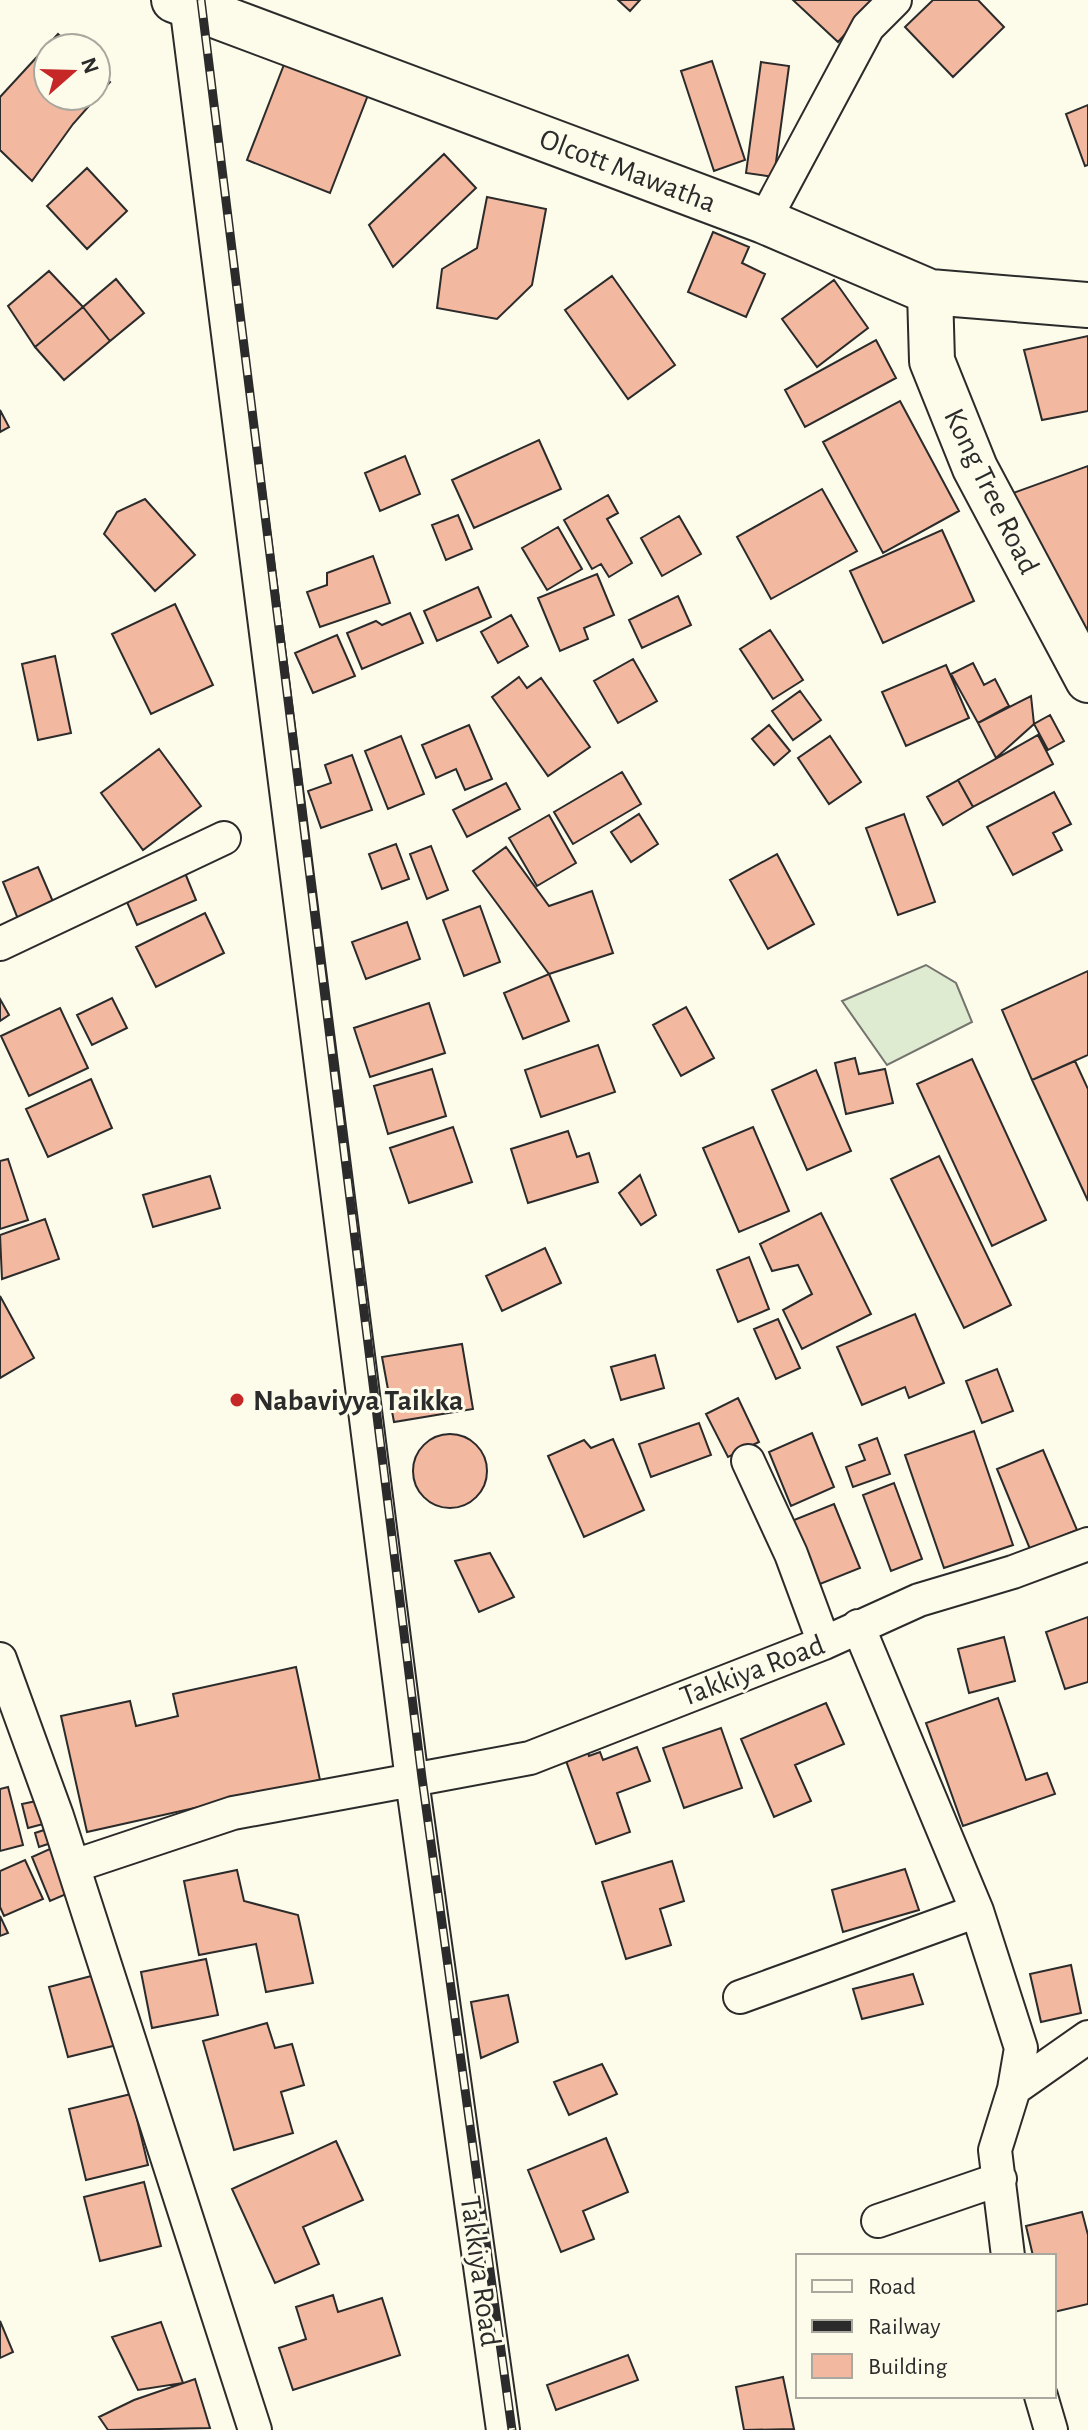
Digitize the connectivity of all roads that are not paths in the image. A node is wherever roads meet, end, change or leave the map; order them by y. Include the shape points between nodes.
1 (895, 0) edge
2 (180, 2) edge
3 (764, 221) junction
4 (930, 292) junction
5 (1088, 305) edge
6 (1088, 680) edge
7 (224, 838) dead end
8 (0, 944) edge
9 (748, 1461) dead end
10 (1088, 1544) edge
11 (858, 1626) junction
12 (824, 1643) junction
13 (0, 1659) edge
14 (412, 1780) junction
15 (74, 1866) junction
16 (977, 1911) junction
17 (740, 1997) dead end
18 (1088, 2037) edge
19 (1014, 2089) junction
20 (1000, 2179) junction
21 (878, 2221) dead end
22 (1008, 2254) edge
23 (1042, 2398) edge
24 (255, 2430) edge
25 (503, 2430) edge
26 (1051, 2430) edge

1 - 3 street via 868,27
2 - 3 main road, Olcott Mawatha
2 - 14 street
3 - 4 main road, Olcott Mawatha
4 - 5 main road, Olcott Mawatha
4 - 6 main road, Kong Tree Road via 932,361 975,468
7 - 8 street
9 - 12 street
10 - 11 street, Takkiya Road via 919,1600
11 - 12 street, Takkiya Road
11 - 16 street
12 - 14 street, Takkiya Road via 530,1758
13 - 15 street
14 - 15 street, Takkiya Road via 233,1813
14 - 25 street, Takkiya Road
15 - 24 street
16 - 17 street
16 - 19 street via 1021,2048
18 - 19 street
19 - 20 street via 995,2150
20 - 21 street
20 - 22 street
23 - 26 street

